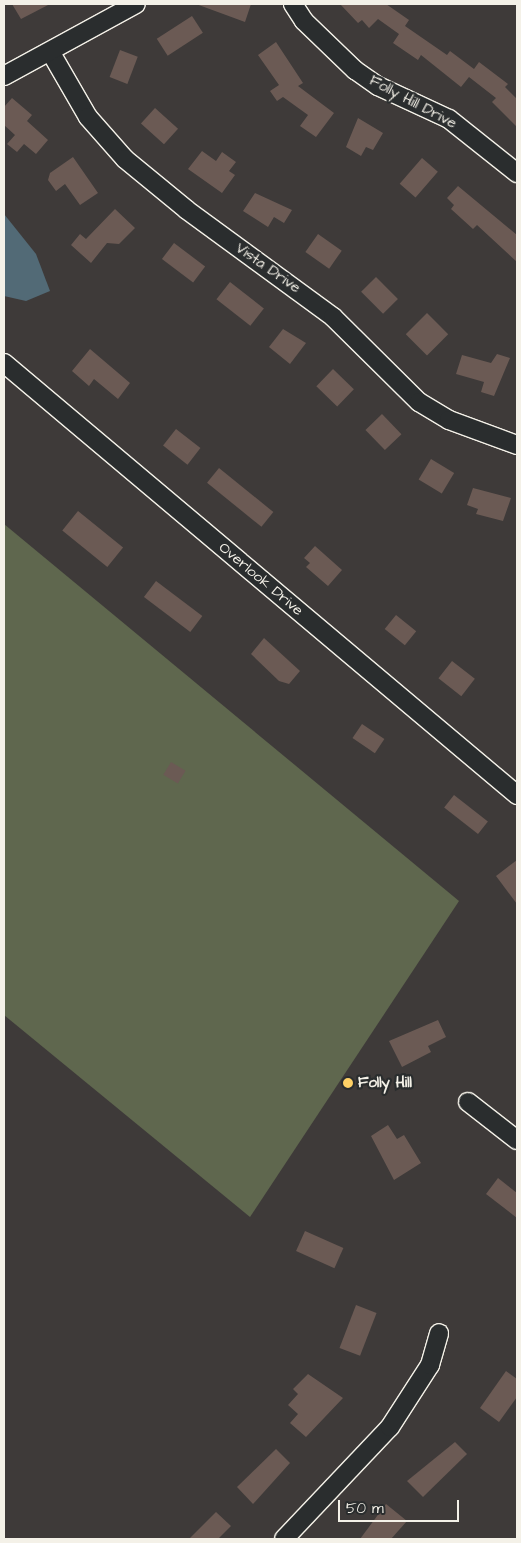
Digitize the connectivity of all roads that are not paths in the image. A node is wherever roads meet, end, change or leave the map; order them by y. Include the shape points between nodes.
1 (136, 4) edge
2 (293, 4) edge
3 (51, 53) junction
4 (4, 76) edge
5 (517, 173) edge
6 (4, 363) edge
7 (515, 439) edge
8 (517, 795) edge
9 (468, 1102) dead end
10 (517, 1140) edge
11 (439, 1333) dead end
12 (284, 1539) edge

1 - 3 street
2 - 5 street, Folly Hill Drive via 304,21 355,70 378,86 449,119
3 - 4 street
3 - 7 street, Vista Drive via 88,117 125,158 187,210 334,317 419,402 449,420
6 - 8 street, Overlook Drive
9 - 10 street
11 - 12 street via 430,1365 390,1427

